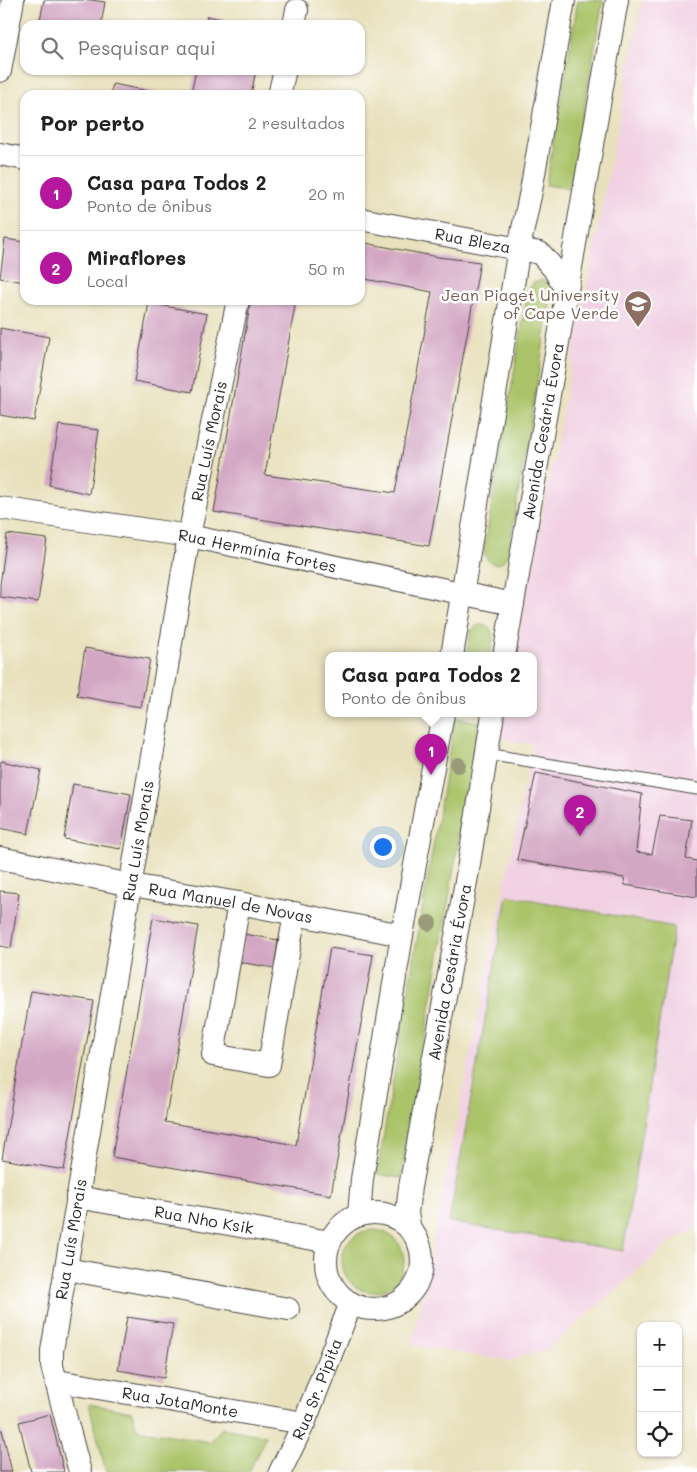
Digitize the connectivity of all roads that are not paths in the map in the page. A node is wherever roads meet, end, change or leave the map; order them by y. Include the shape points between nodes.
1 (13, 0) edge
2 (564, 0) edge
3 (616, 0) edge
4 (0, 72) edge
5 (283, 75) edge
6 (280, 90) edge
7 (0, 154) edge
8 (20, 158) edge
9 (365, 220) edge
10 (519, 248) junction
11 (566, 290) junction
12 (237, 305) edge
13 (0, 508) edge
14 (189, 536) junction
15 (463, 593) junction
16 (513, 604) junction
17 (453, 652) edge
18 (505, 652) edge
19 (442, 717) edge
20 (493, 717) edge
21 (487, 754) junction
22 (697, 789) edge
23 (0, 858) edge
24 (131, 886) junction
25 (238, 903) junction
26 (295, 913) junction
27 (402, 935) junction
28 (77, 1197) junction
29 (359, 1215) junction
30 (410, 1230) junction
31 (330, 1242) junction
32 (66, 1269) junction
33 (351, 1303) junction
34 (288, 1309) dead end
35 (57, 1381) junction
36 (304, 1422) junction
37 (80, 1472) edge
38 (280, 1472) edge

1 - 4 street
2 - 10 street
3 - 11 street, Avenida Cesária Évora
5 - 6 street
7 - 8 street
9 - 10 street, Rua Bleza
10 - 11 street, Rua Bleza via 540,253
10 - 15 street
11 - 16 street, Avenida Cesária Évora
12 - 14 street, Rua Luís Morais
13 - 14 street, Rua Hermínia Fortes
14 - 15 street, Rua Hermínia Fortes
14 - 24 street, Rua Luís Morais
15 - 16 street, Rua Hermínia Fortes
15 - 17 street
16 - 18 street, Avenida Cesária Évora
19 - 27 street
20 - 21 street, Avenida Cesária Évora
21 - 22 lane
21 - 30 street, Avenida Cesária Évora via 410,1187 407,1212
23 - 24 street, Rua Manuel de Novas
24 - 25 street, Rua Manuel de Novas
24 - 28 street, Rua Luís Morais
25 - 26 street, Rua Manuel de Novas
25 - 26 street via 212,1055 269,1065
26 - 27 street, Rua Manuel de Novas
27 - 29 street
28 - 31 street, Rua Nho Ksik
28 - 32 street, Rua Luís Morais
29 - 30 street via 386,1214
29 - 31 street via 347,1221
30 - 33 street via 422,1258 420,1274 413,1288 389,1307 370,1309
31 - 33 street via 327,1270 340,1295
32 - 34 street
32 - 35 street, Rua Luís Morais via 52,1351
33 - 36 street, Rua Sr. Pipita
35 - 36 street, Rua JotaMonte
35 - 37 street, Rua Luís Morais
36 - 38 street, Rua Sr. Pipita

